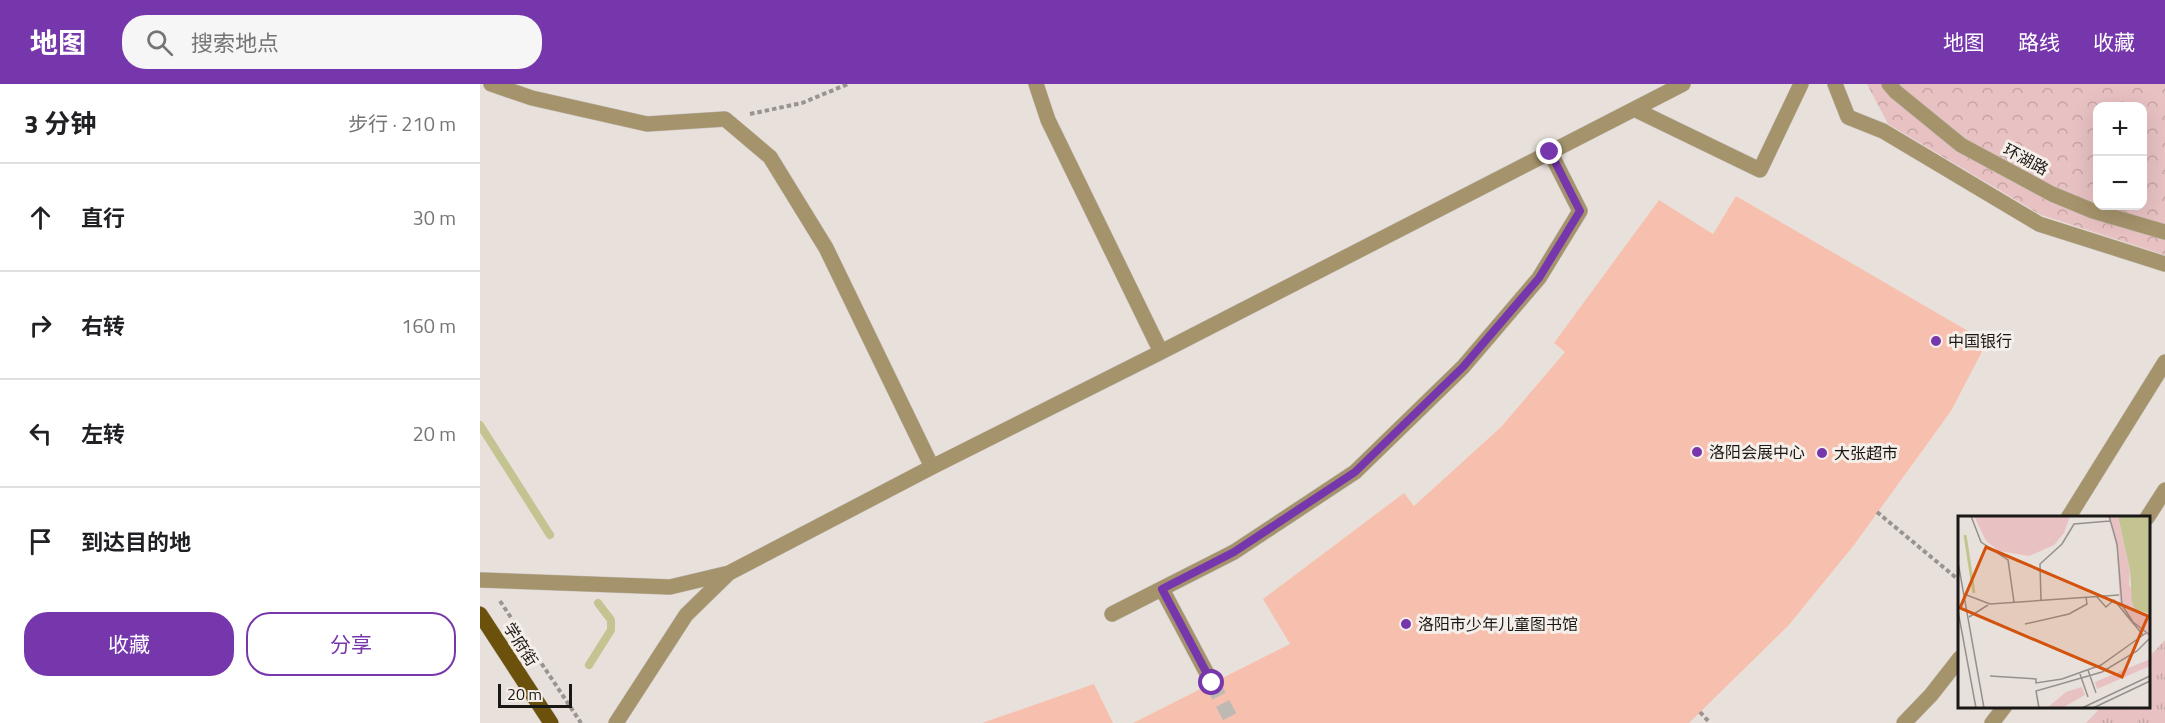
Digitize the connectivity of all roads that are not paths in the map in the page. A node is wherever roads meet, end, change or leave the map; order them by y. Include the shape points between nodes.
1 (491, 84) edge
2 (1036, 84) edge
3 (1683, 84) edge
4 (1801, 84) edge
5 (1835, 84) edge
6 (1889, 84) edge
7 (1634, 109) junction
8 (1550, 152) junction
9 (2165, 232) edge
10 (2165, 264) edge
11 (1161, 352) junction
12 (2165, 362) edge
13 (932, 467) junction
14 (2165, 490) edge
15 (2068, 516) edge
16 (2148, 516) edge
17 (729, 573) junction
18 (483, 580) edge
19 (1162, 589) junction
20 (480, 614) edge
21 (1112, 614) dead end
22 (1958, 659) edge
23 (1212, 683) tunnel mouth
24 (2003, 708) edge
25 (551, 723) edge
26 (616, 723) edge
27 (1904, 723) edge
28 (1992, 723) edge

1 - 13 street via 532,98 647,124 725,119 770,157 825,248
2 - 11 street via 1048,120
3 - 7 street
4 - 7 street via 1760,170
5 - 10 street via 1848,117 1882,131 2039,224
6 - 9 street, 环湖路 via 1971,151 2093,211
7 - 8 street
8 - 11 street
8 - 19 street via 1580,211 1539,278 1463,367 1355,472 1234,552
11 - 13 street
12 - 15 street
13 - 17 street
14 - 16 street
17 - 18 street via 670,587
17 - 26 street via 686,615
19 - 21 street
19 - 23 street
20 - 25 main road, 学府街
22 - 27 street
24 - 28 street

